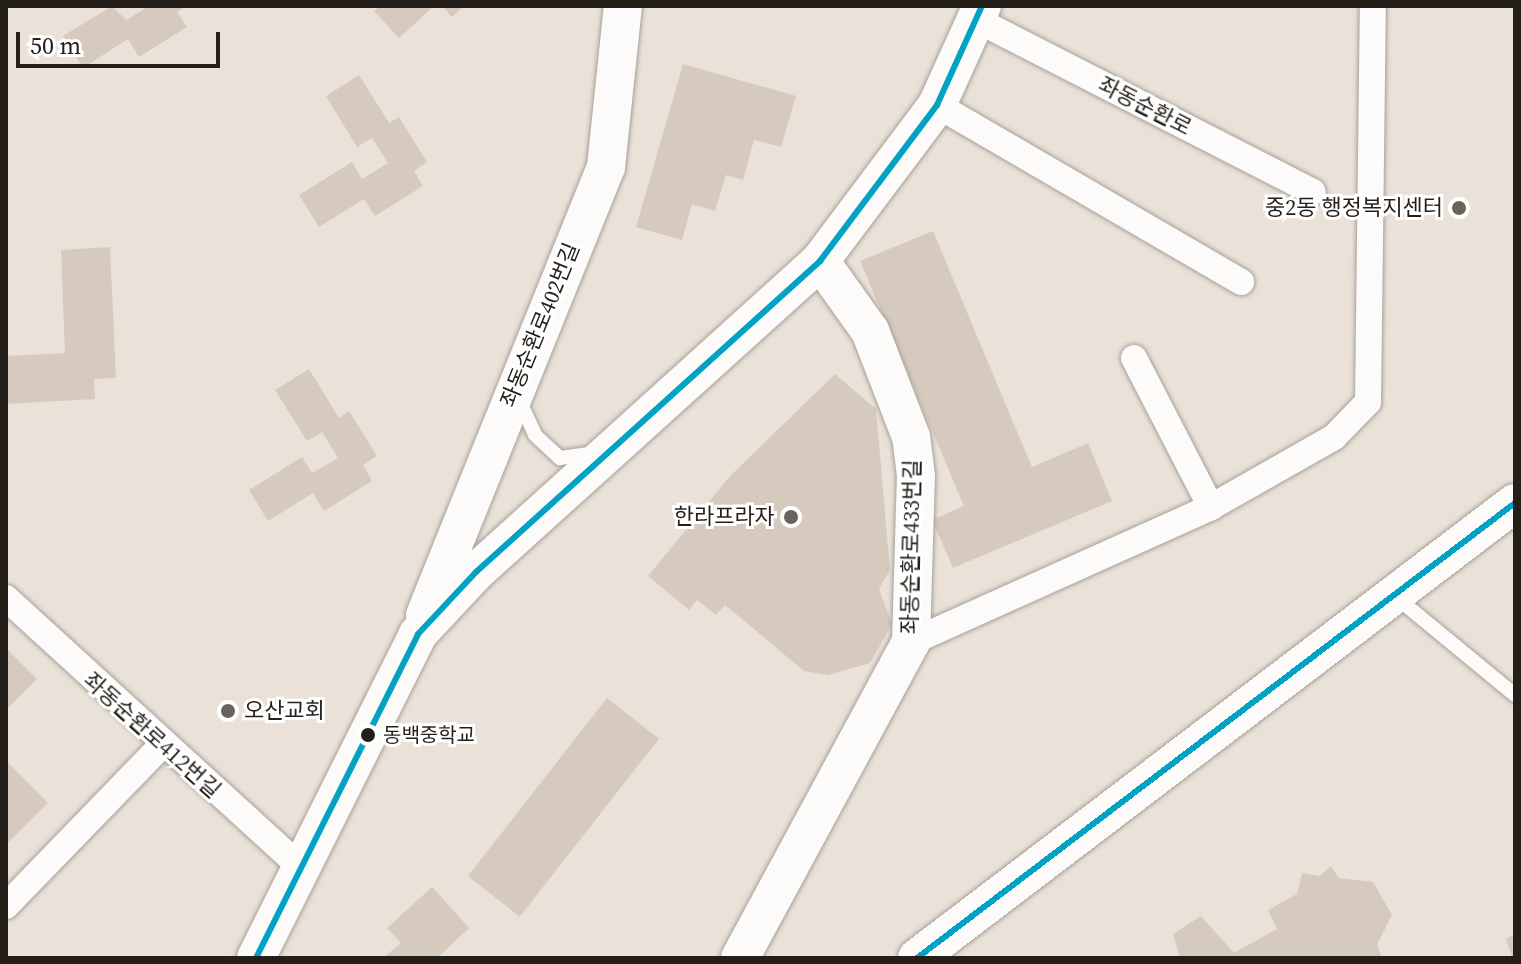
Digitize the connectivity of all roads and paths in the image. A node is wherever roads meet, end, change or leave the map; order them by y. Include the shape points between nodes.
1 (623, 6) edge
2 (1373, 6) edge
3 (980, 13) edge
4 (937, 105) junction
5 (1313, 192) dead end
6 (820, 261) junction
7 (1241, 282) dead end
8 (1134, 358) dead end
9 (514, 388) junction
10 (607, 452) junction
11 (1515, 503) edge
12 (1211, 507) junction
13 (1396, 597) junction
14 (6, 598) edge
15 (418, 634) junction
16 (911, 642) junction
17 (1515, 695) edge
18 (161, 746) junction
19 (301, 867) junction
20 (6, 906) edge
21 (256, 958) edge
22 (740, 958) edge
23 (917, 958) edge

1 - 9 street, 좌동순환로402번길 via 606,167
2 - 12 street via 1368,402 1334,437
3 - 4 street, 좌동순환로
3 - 5 street, 좌동순환로
4 - 6 street, 좌동순환로
4 - 7 street
6 - 10 street, 좌동순환로
6 - 16 street, 좌동순환로433번길 via 870,331 911,437 916,476
8 - 12 street
9 - 10 lane via 535,435 560,458
9 - 15 street, 좌동순환로402번길
10 - 15 street, 좌동순환로
11 - 13 street
12 - 16 street
13 - 17 lane
13 - 23 street
14 - 18 street, 좌동순환로412번길
15 - 19 street, 좌동순환로
16 - 22 street, 좌동순환로433번길
18 - 19 street, 좌동순환로412번길
18 - 20 street
19 - 21 street, 좌동순환로

